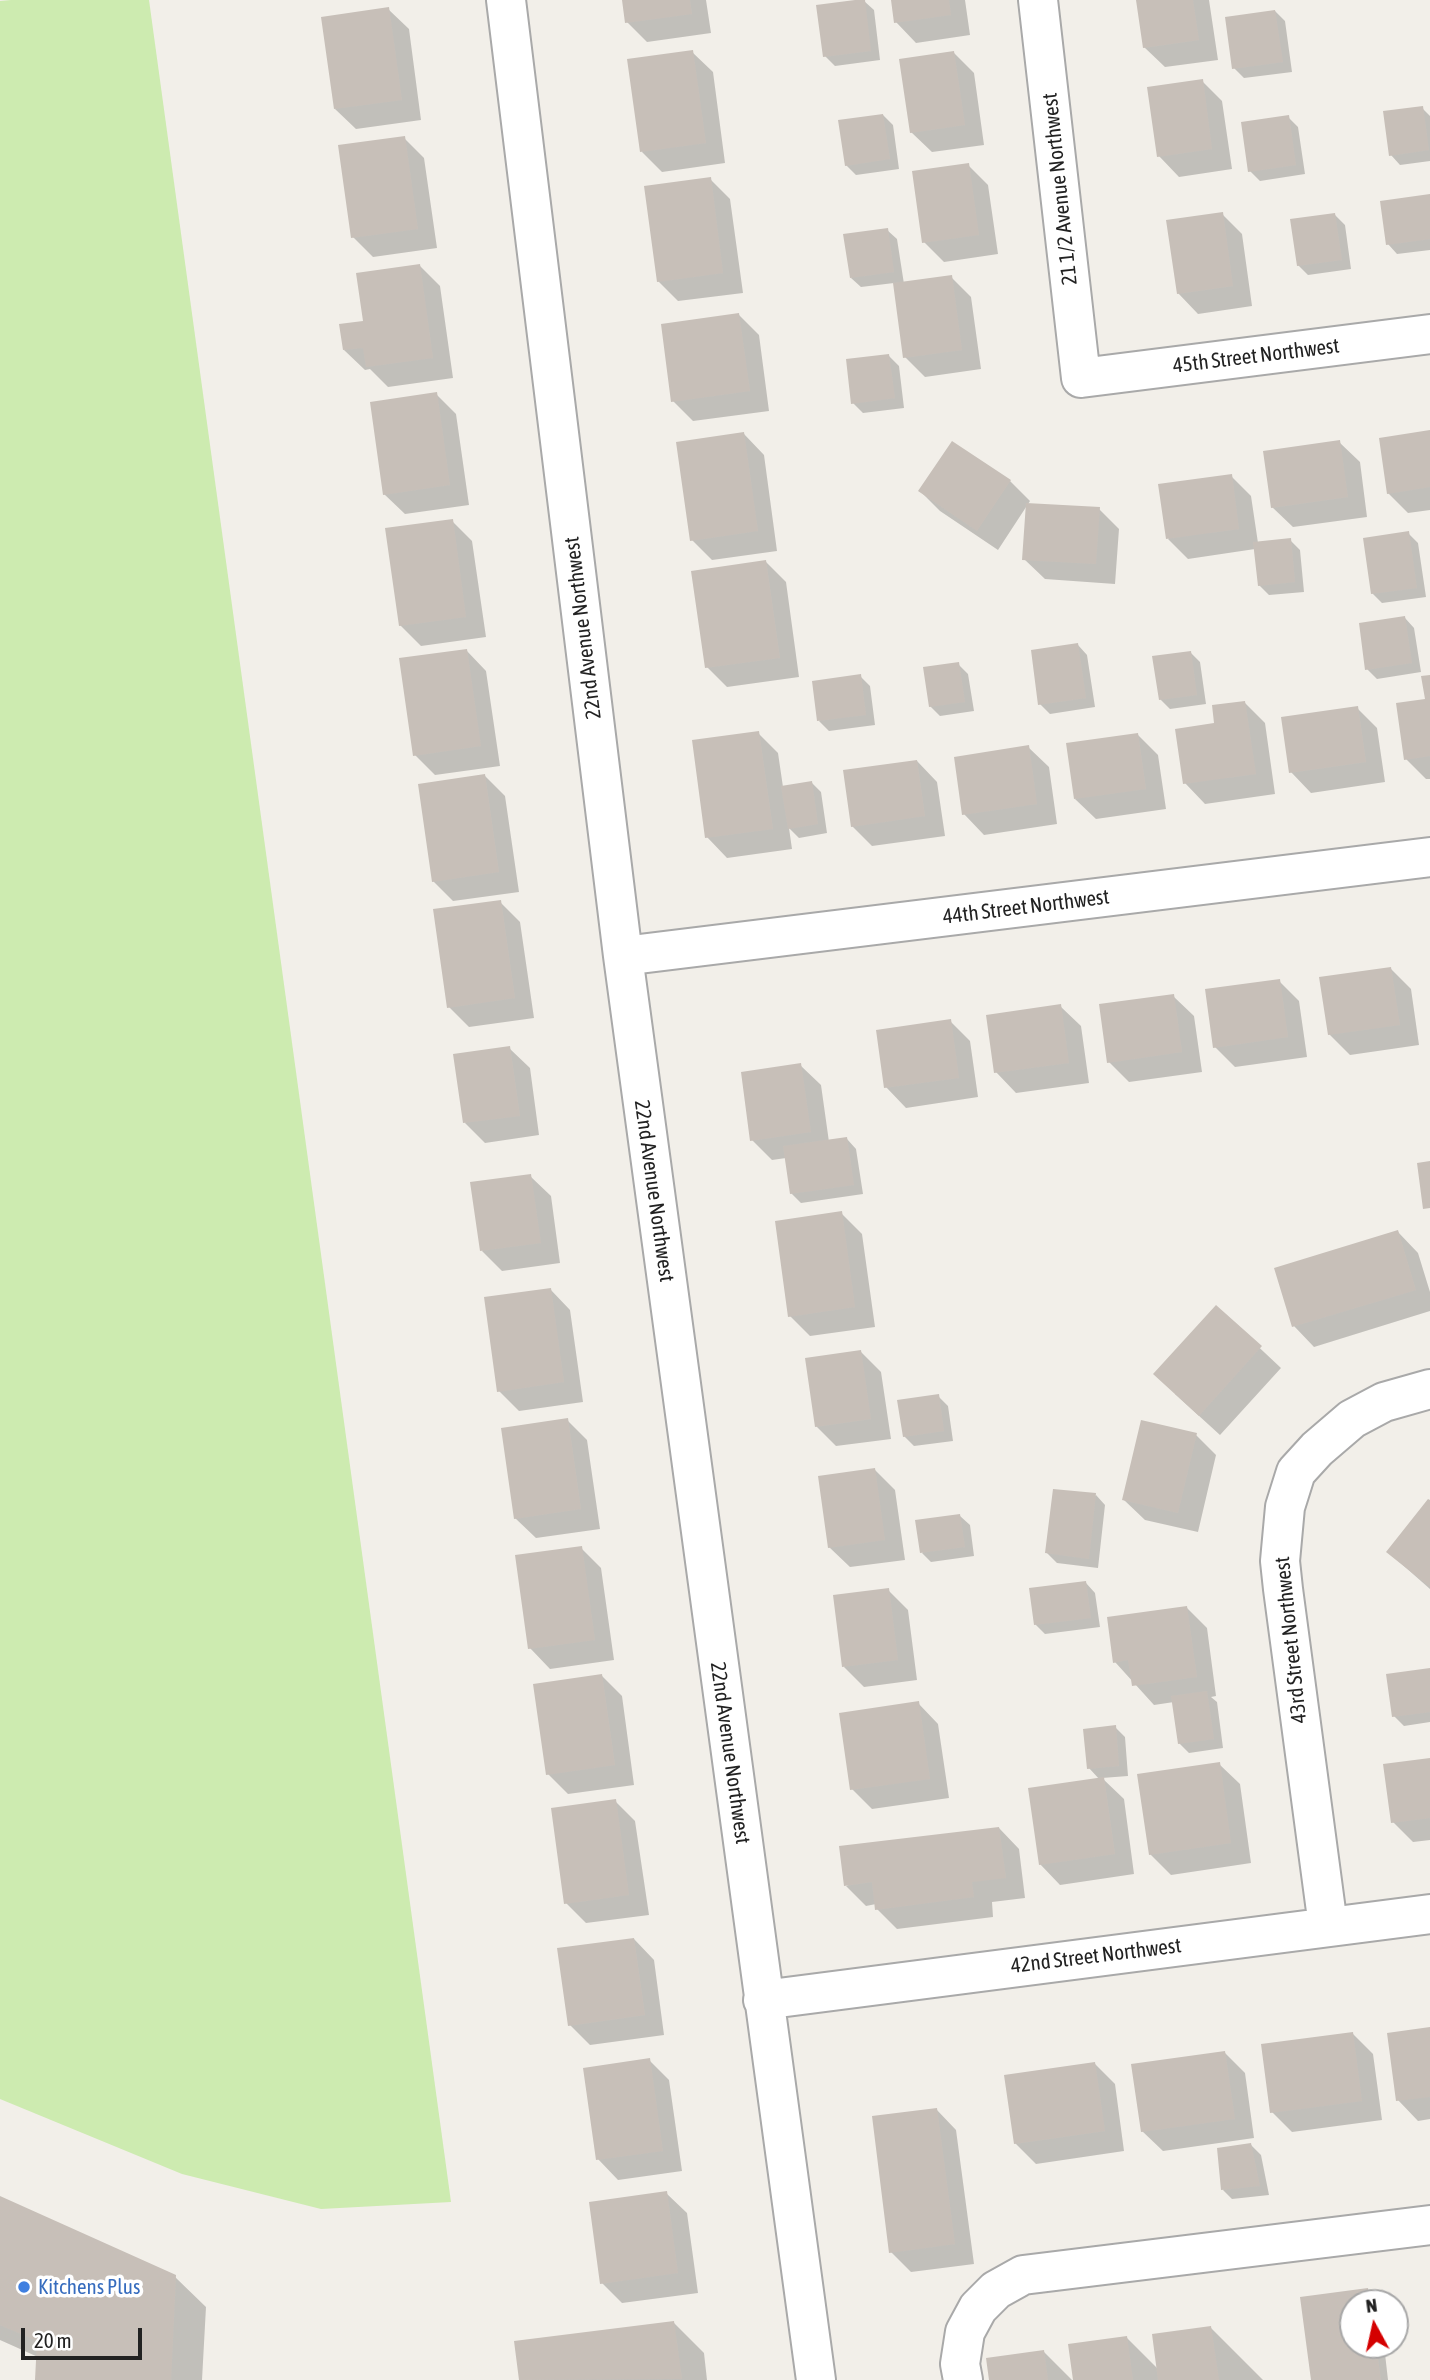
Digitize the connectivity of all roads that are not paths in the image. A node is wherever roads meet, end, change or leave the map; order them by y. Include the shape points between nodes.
1 (506, 0) edge
2 (1038, 0) edge
3 (1430, 334) edge
4 (1081, 378) joint
5 (1430, 857) edge
6 (623, 957) junction
7 (1430, 1389) edge
8 (1430, 1914) edge
9 (1328, 1926) junction
10 (763, 2000) junction
11 (1430, 2225) edge
12 (816, 2380) edge
13 (963, 2380) edge

1 - 6 street, 22nd Avenue Northwest
2 - 4 street, 21 1/2 Avenue Northwest
3 - 4 street, 45th Street Northwest
5 - 6 street, 44th Street Northwest
6 - 10 street, 22nd Avenue Northwest
7 - 9 street, 43rd Street Northwest via 1384,1402 1352,1419 1296,1472 1285,1507 1280,1561
8 - 9 street, 42nd Street Northwest
9 - 10 street, 42nd Street Northwest
10 - 12 street, 22nd Avenue Northwest
11 - 13 street via 1023,2274 996,2290 978,2308 965,2332 960,2364

